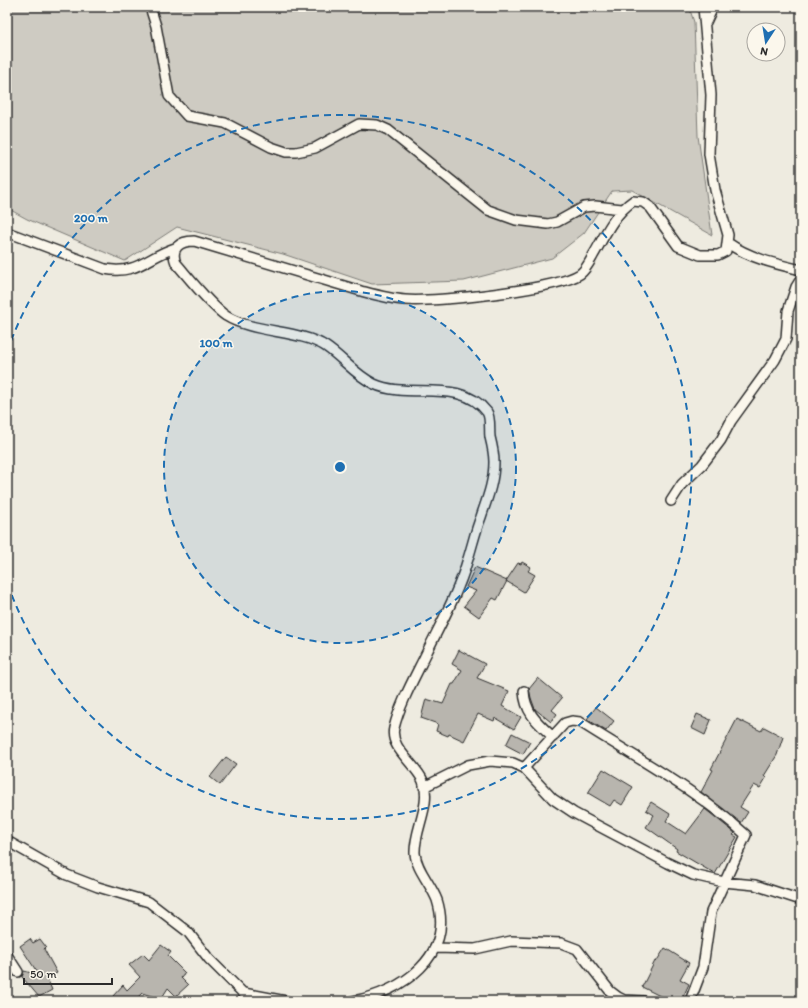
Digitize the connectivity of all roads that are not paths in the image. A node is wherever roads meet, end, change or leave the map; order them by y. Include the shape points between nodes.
1 (150, 7) edge
2 (704, 7) edge
3 (713, 7) edge
4 (706, 22) junction
5 (622, 209) junction
6 (7, 232) edge
7 (728, 243) junction
8 (176, 248) junction
9 (801, 270) edge
10 (801, 279) edge
11 (671, 501) dead end
12 (524, 691) dead end
13 (553, 737) junction
14 (524, 768) junction
15 (424, 787) junction
16 (9, 845) edge
17 (724, 882) junction
18 (801, 900) edge
19 (435, 948) junction
20 (7, 955) edge
21 (18, 972) dead end
22 (244, 993) junction
23 (251, 1001) edge
24 (286, 1001) edge
25 (353, 1001) edge
26 (643, 1001) edge
27 (690, 1001) edge

1 - 5 street via 169,96 187,116 225,123 271,147 291,152 315,148 359,124 382,126 488,210 516,220 548,224 584,207
2 - 4 street
3 - 4 street
4 - 7 street via 711,95 709,154
5 - 7 street via 633,201 643,202 650,207 678,246 692,253 718,255 726,250
5 - 8 street via 581,274 549,285 436,299 407,301 388,298 194,241 185,241
6 - 8 street via 119,272
7 - 9 street via 739,251
8 - 15 street via 173,256 176,263 224,315 324,346 345,365 374,385 397,390 461,395 473,400 486,410 489,416 494,463 488,499 467,564 449,608 393,731 396,742 414,766
10 - 11 street via 788,312 786,339 775,360 731,421 721,440 702,465 682,484
12 - 13 street via 531,716
13 - 14 street
13 - 17 street via 565,723 580,722 728,819 746,835
14 - 15 street via 503,761 468,765
14 - 17 street via 553,799 574,813 693,875
15 - 19 street via 424,806 415,857 432,888 441,917
16 - 22 street via 68,875 149,902 188,932 209,958
17 - 18 street via 755,885
17 - 27 street via 711,912 703,967
19 - 25 street via 425,964 402,983 379,994
19 - 26 street via 475,949 511,940 561,943 577,949 610,991 618,997 624,1000
20 - 21 street
22 - 23 street
22 - 24 street

